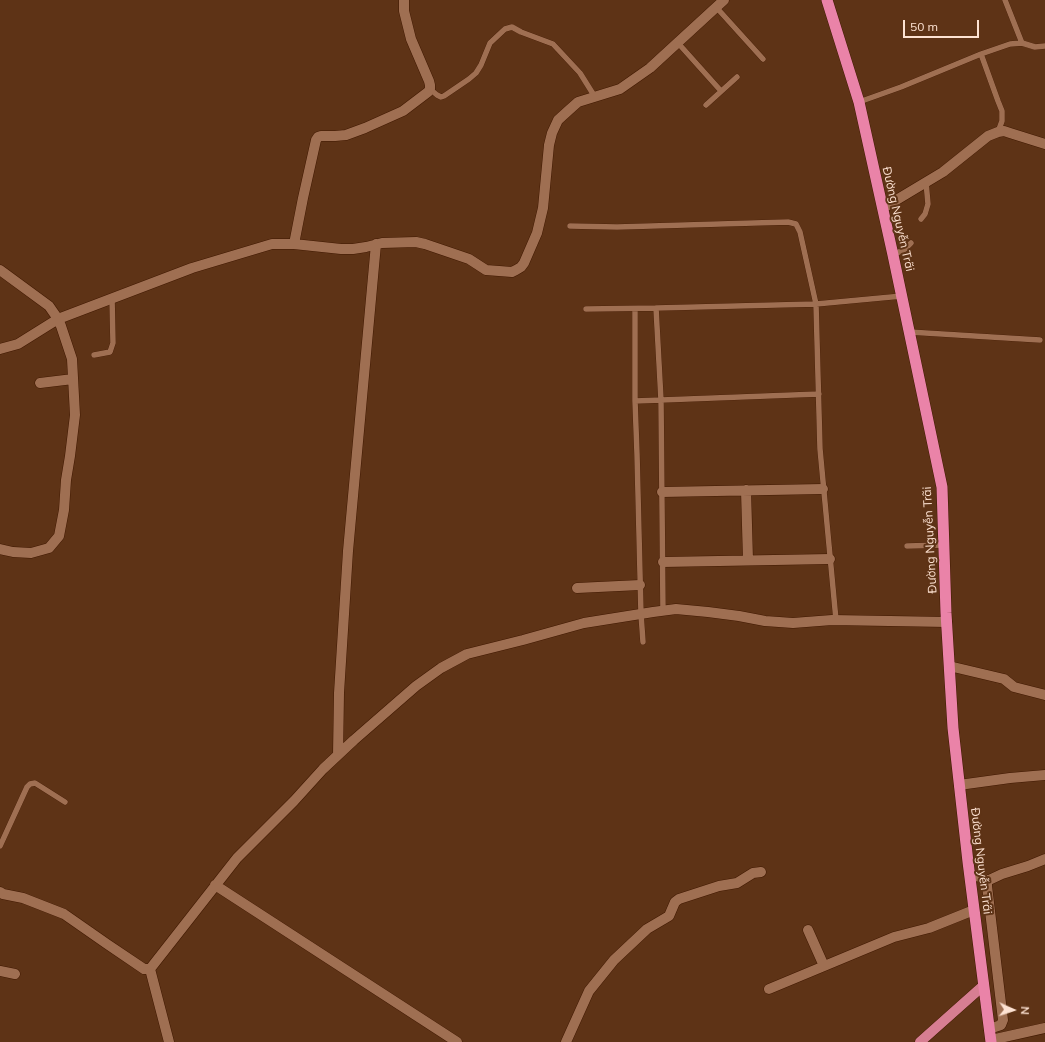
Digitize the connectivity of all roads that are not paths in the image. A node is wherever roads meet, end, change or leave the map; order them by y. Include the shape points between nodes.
1 (404, 0) edge
2 (724, 0) edge
3 (827, 0) edge
4 (1005, 0) edge
5 (716, 7) junction
6 (678, 42) junction
7 (1022, 43) junction
8 (1045, 46) edge
9 (981, 54) junction
10 (763, 59) dead end
11 (737, 77) dead end
12 (430, 89) junction
13 (721, 91) junction
14 (595, 96) junction
15 (859, 102) junction
16 (706, 105) dead end
17 (998, 132) junction
18 (1045, 144) edge
19 (926, 182) junction
20 (883, 208) junction
21 (921, 219) dead end
22 (570, 226) dead end
23 (911, 243) dead end
24 (294, 244) junction
25 (376, 244) junction
26 (893, 255) junction
27 (0, 270) edge
28 (902, 296) junction
29 (112, 298) junction
30 (816, 304) junction
31 (656, 308) junction
32 (586, 309) dead end
33 (635, 309) junction
34 (58, 319) junction
35 (909, 332) junction
36 (1040, 340) dead end
37 (0, 349) edge
38 (94, 355) dead end
39 (73, 378) junction
40 (40, 383) dead end
41 (819, 394) junction
42 (661, 400) junction
43 (635, 402) junction
44 (823, 489) junction
45 (746, 490) junction
46 (662, 492) junction
47 (944, 545) junction
48 (907, 546) dead end
49 (0, 549) edge
50 (830, 559) junction
51 (748, 560) junction
52 (663, 562) junction
53 (640, 585) junction
54 (576, 588) dead end
55 (663, 611) junction
56 (641, 614) junction
57 (836, 620) junction
58 (947, 622) junction
59 (643, 642) dead end
60 (949, 666) junction
61 (1045, 695) edge
62 (338, 755) junction
63 (1045, 775) edge
64 (959, 785) junction
65 (65, 802) dead end
66 (0, 846) edge
67 (1045, 859) edge
68 (761, 872) dead end
69 (970, 875) junction
70 (987, 881) junction
71 (215, 885) junction
72 (0, 892) edge
73 (974, 910) junction
74 (808, 930) dead end
75 (824, 966) junction
76 (150, 969) junction
77 (0, 971) edge
78 (15, 974) dead end
79 (984, 985) junction
80 (769, 988) dead end
81 (1045, 1028) edge
82 (990, 1037) edge
83 (169, 1042) edge
84 (457, 1042) edge
85 (566, 1042) edge
86 (920, 1042) edge

1 - 12 street via 411,39
2 - 5 street
3 - 15 highway, Đường Nguyễn Trãi
4 - 7 lane
5 - 6 street
5 - 10 lane
6 - 13 lane
6 - 14 street via 650,68 620,89
7 - 8 lane via 1035,47
7 - 9 lane via 1010,44
9 - 15 lane
9 - 17 lane via 1002,111
11 - 13 lane
12 - 14 lane via 441,97 469,79 476,73 490,43 505,29 512,27 553,44 580,73
12 - 24 street via 403,111 365,128 346,135 318,137
13 - 16 lane
14 - 25 street via 578,102 558,120 552,133 542,216 521,268 512,272 486,270 468,259 416,242
15 - 20 highway, Đường Nguyễn Trãi
17 - 18 street
17 - 19 street via 988,136 943,172
19 - 20 street
19 - 21 lane via 928,204
20 - 26 highway, Đường Nguyễn Trãi
22 - 30 lane via 788,222 796,224
23 - 26 lane
24 - 25 street via 341,249
24 - 29 street via 272,244 192,268
25 - 62 street via 348,552 339,693
26 - 28 highway, Đường Nguyễn Trãi
27 - 34 street via 49,306
28 - 30 lane
28 - 35 highway, Đường Nguyễn Trãi
29 - 34 street
29 - 38 lane via 113,344 110,352
30 - 31 lane
30 - 41 lane
31 - 33 lane
31 - 42 lane
32 - 33 lane
33 - 43 lane
34 - 37 street via 18,344
34 - 39 street via 72,359
35 - 36 lane
35 - 47 highway, Đường Nguyễn Trãi via 942,487
39 - 40 street
39 - 49 street via 74,415 59,536 49,548 31,553
41 - 42 lane
41 - 44 lane
42 - 43 lane
42 - 46 lane
43 - 53 lane
44 - 45 street
44 - 50 lane
45 - 46 street
45 - 51 street
46 - 52 lane
47 - 48 lane
47 - 58 highway, Đường Nguyễn Trãi
50 - 51 street
50 - 57 lane
51 - 52 street
52 - 55 lane
53 - 54 street
53 - 56 lane
55 - 56 street
55 - 57 street via 676,609 708,612 779,622
56 - 59 lane
56 - 62 street via 584,623 467,654 416,686
57 - 58 street
58 - 60 highway, Đường Nguyễn Trãi
60 - 61 street via 1004,679 1014,687
60 - 64 highway, Đường Nguyễn Trãi
62 - 71 street via 237,858
63 - 64 street
64 - 69 highway, Đường Nguyễn Trãi
65 - 66 lane via 35,784 30,784
67 - 70 street
68 - 85 street via 753,873 737,883 719,886 675,902 669,916 647,929 614,960 589,991
69 - 70 street
69 - 73 highway, Đường Nguyễn Trãi
70 - 82 street via 1004,1020
71 - 76 street
71 - 84 street
72 - 76 street via 64,914 144,969
73 - 75 street via 929,928 894,937
73 - 79 highway, Đường Nguyễn Trãi
74 - 75 street
75 - 80 street
76 - 83 street
77 - 78 street
79 - 82 highway, Đường Nguyễn Trãi
79 - 86 main road
81 - 82 street

